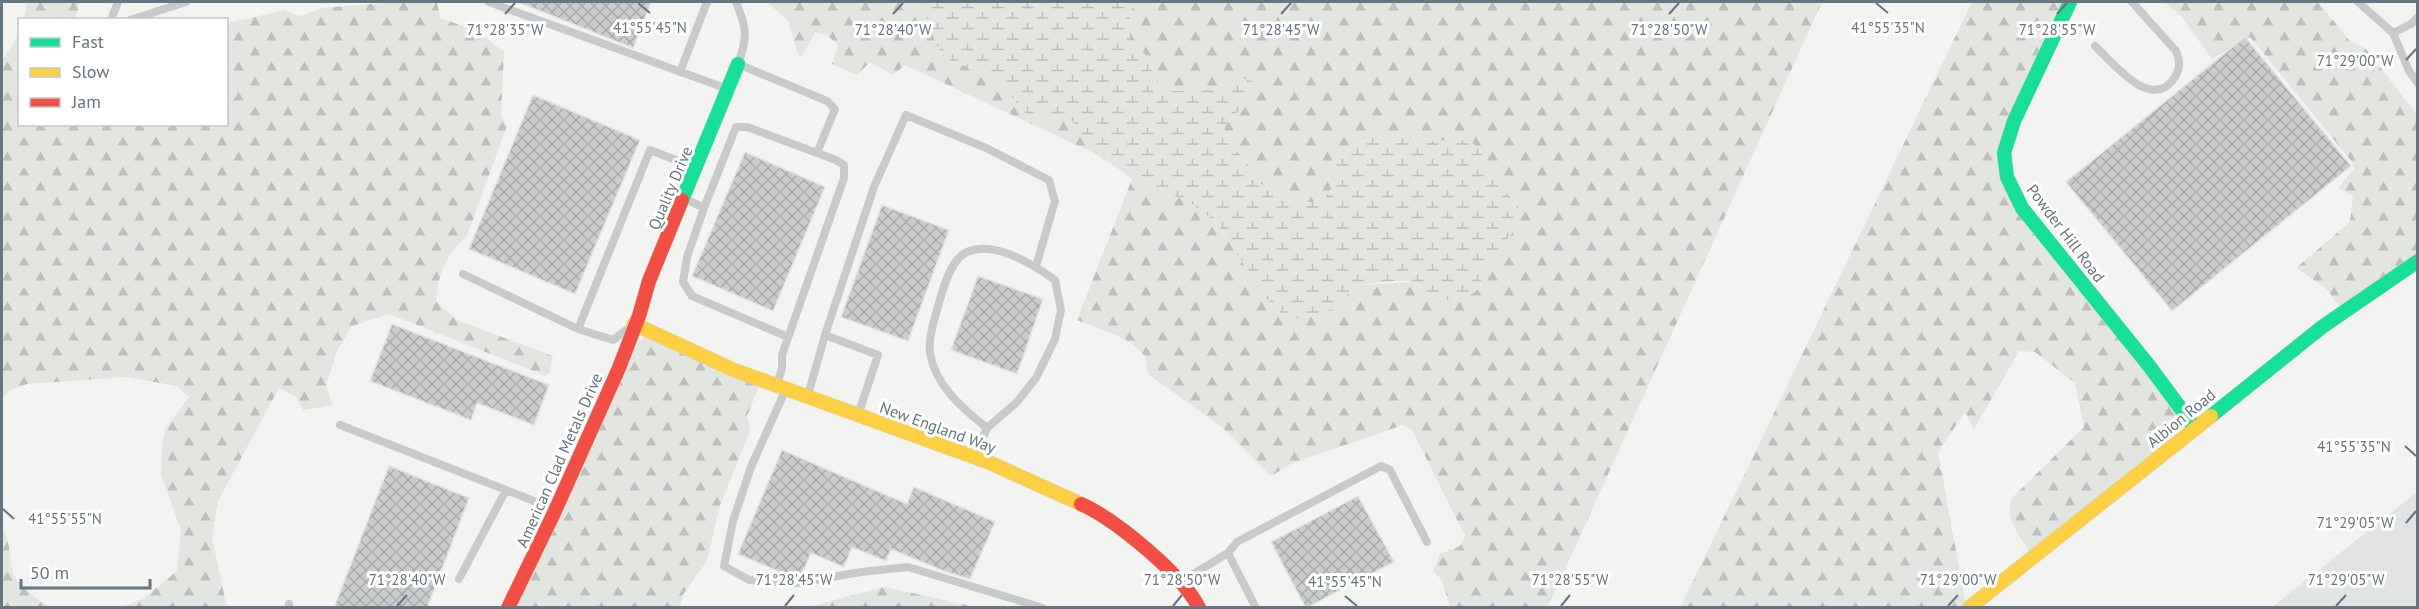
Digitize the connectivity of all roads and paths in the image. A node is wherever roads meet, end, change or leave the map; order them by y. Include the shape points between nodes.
1 (117, 2) edge
2 (186, 2) edge
3 (489, 2) edge
4 (707, 2) edge
5 (736, 2) edge
6 (2070, 2) edge
7 (2132, 2) edge
8 (2358, 2) edge
9 (2418, 17) edge
10 (112, 18) edge
11 (136, 18) edge
12 (2393, 33) junction
13 (2095, 46) dead end
14 (738, 64) junction
15 (680, 72) junction
16 (2418, 83) edge
17 (728, 89) junction
18 (817, 153) junction
19 (697, 168) junction
20 (684, 198) junction
21 (704, 208) junction
22 (2418, 261) edge
23 (1036, 266) junction
24 (463, 274) dead end
25 (634, 324) junction
26 (578, 329) junction
27 (825, 335) junction
28 (788, 337) junction
29 (781, 387) junction
30 (808, 397) junction
31 (858, 415) junction
32 (340, 425) dead end
33 (987, 428) junction
34 (2195, 428) junction
35 (974, 458) junction
36 (506, 490) junction
37 (557, 510) junction
38 (1427, 542) dead end
39 (1228, 553) junction
40 (459, 579) dead end
41 (1180, 582) junction
42 (508, 608) edge
43 (1043, 608) edge
44 (1199, 608) edge
45 (1256, 608) edge
46 (1969, 608) edge

1 - 10 lane
2 - 11 lane
3 - 15 lane
4 - 15 lane
5 - 14 lane via 746,42
6 - 34 street, Powder Hill Road via 2014,121 2004,153 2007,177 2022,208
7 - 13 lane via 2176,51 2178,73 2166,88 2141,88
8 - 12 lane
9 - 12 lane
12 - 16 lane
14 - 17 street, Quality Drive
14 - 18 lane via 827,101 835,110
15 - 17 lane
17 - 19 street, Quality Drive
18 - 21 lane via 747,127 736,127
18 - 28 lane via 844,165 844,178
19 - 20 street, Quality Drive
19 - 26 lane via 650,150
20 - 21 lane
20 - 25 street, Quality Drive
21 - 28 lane via 683,282 692,296
22 - 34 street, Albion Road via 2322,327
23 - 27 lane via 1055,201 1049,180 986,148 906,115 873,187
23 - 33 lane via 1055,280 1061,310 1055,339 1036,378 1017,402
23 - 33 lane via 994,249 966,252 954,264 941,293 930,353 950,395
24 - 26 lane
25 - 26 lane via 613,340
25 - 29 street, New England Way
25 - 37 street, American Clad Metals Drive
27 - 30 lane
27 - 31 lane via 878,355
28 - 29 lane via 782,355
29 - 30 street, New England Way
29 - 43 lane via 733,520 724,566 748,580 797,584 908,567
30 - 31 street, New England Way
31 - 35 street, New England Way
32 - 36 lane
33 - 35 lane
34 - 46 street, Albion Road
35 - 41 street, New England Way via 1089,507 1150,551
36 - 37 lane
36 - 40 lane
37 - 42 street, American Clad Metals Drive
38 - 39 lane via 1390,470 1381,466 1237,542
39 - 41 lane
39 - 45 lane
41 - 44 street, New England Way

